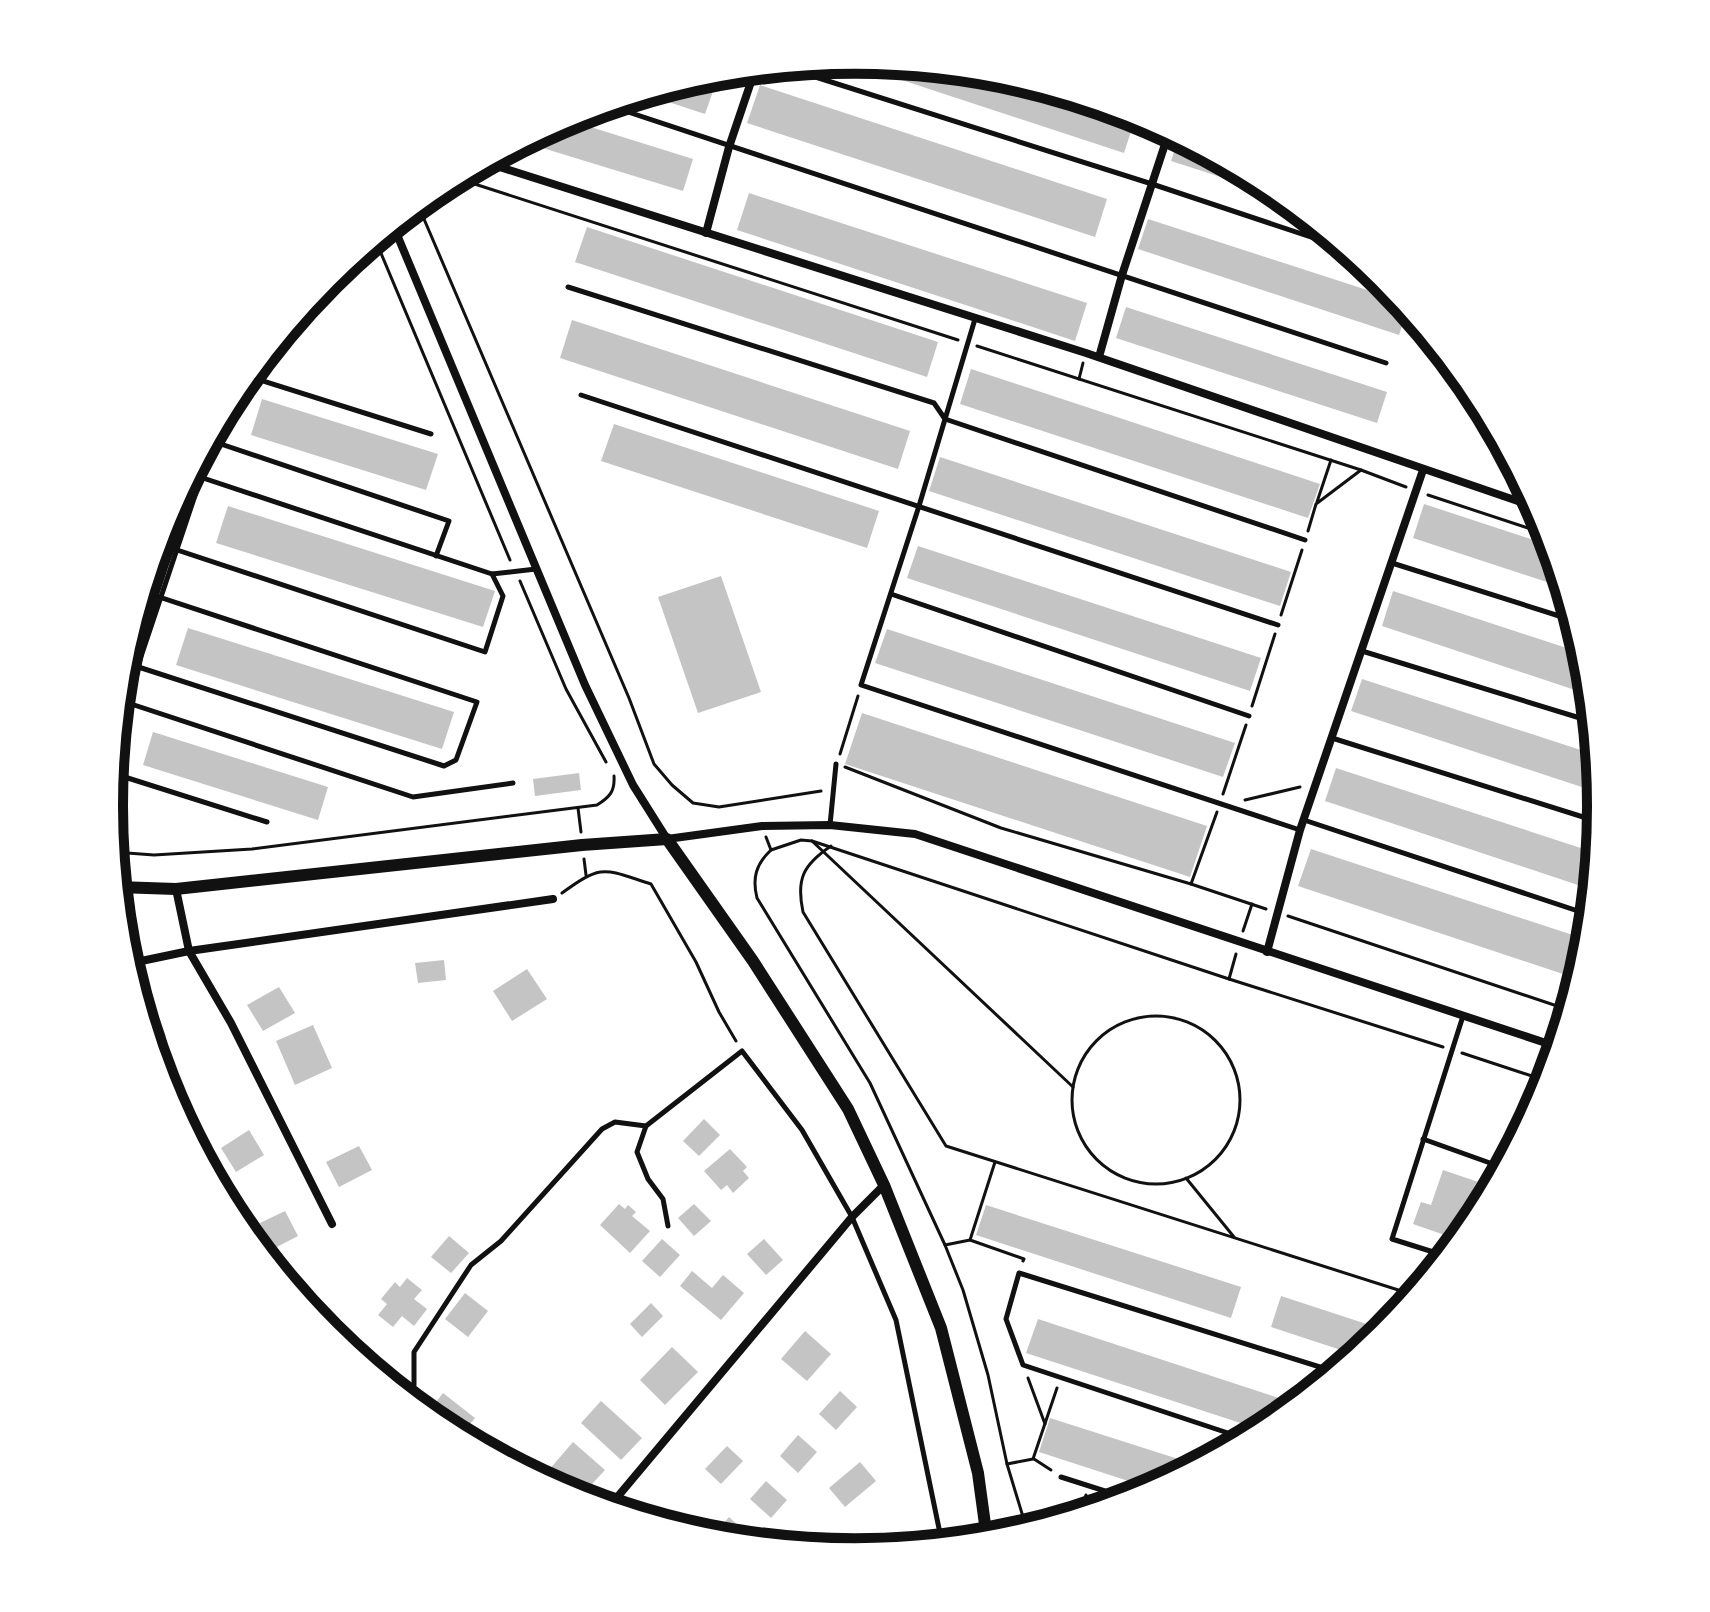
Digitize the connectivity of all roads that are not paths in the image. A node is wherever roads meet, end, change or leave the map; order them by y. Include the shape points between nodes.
1 (812, 76) edge
2 (751, 81) edge
3 (625, 111) edge
4 (1165, 143) edge
5 (729, 147) junction
6 (499, 167) edge
7 (1152, 184) junction
8 (706, 233) junction
9 (397, 235) edge
10 (1318, 239) edge
11 (1122, 275) junction
12 (568, 287) dead end
13 (975, 319) junction
14 (1099, 357) junction
15 (1386, 363) dead end
16 (260, 380) edge
17 (581, 395) dead end
18 (945, 419) junction
19 (431, 434) dead end
20 (219, 443) edge
21 (1423, 470) junction
22 (203, 472) edge
23 (202, 478) junction
24 (1521, 502) edge
25 (919, 506) junction
26 (1305, 540) road end
27 (171, 548) edge
28 (178, 550) junction
29 (436, 556) junction
30 (1391, 562) junction
31 (536, 569) junction
32 (492, 574) junction
33 (891, 594) junction
34 (155, 596) edge
35 (162, 598) junction
36 (1562, 617) edge
37 (1278, 625) road end
38 (1361, 651) junction
39 (139, 666) junction
40 (135, 675) edge
41 (130, 703) edge
42 (1249, 716) road end
43 (1582, 719) edge
44 (1331, 738) junction
45 (836, 764) road end
46 (124, 777) edge
47 (513, 783) dead end
48 (1586, 818) edge
49 (1303, 820) junction
50 (267, 822) dead end
51 (830, 825) junction
52 (1300, 830) junction
53 (667, 839) junction
54 (128, 887) edge
55 (176, 889) junction
56 (553, 899) road end
57 (1579, 911) edge
58 (189, 951) junction
59 (1267, 952) junction
60 (140, 961) edge
61 (1463, 1015) junction
62 (1547, 1043) edge
63 (646, 1126) junction
64 (1423, 1139) junction
65 (1493, 1164) edge
66 (884, 1185) junction
67 (852, 1217) junction
68 (332, 1224) dead end
69 (668, 1226) dead end
70 (1435, 1253) edge
71 (1324, 1368) edge
72 (411, 1388) edge
73 (1231, 1434) edge
74 (1061, 1477) road end
75 (1108, 1492) edge
76 (617, 1498) edge
77 (985, 1526) edge
78 (940, 1533) edge

1 - 7 lane
2 - 5 street
3 - 5 lane
4 - 7 street
5 - 8 street
5 - 11 lane
6 - 8 street
7 - 10 lane
7 - 11 street
8 - 13 street
9 - 31 street
11 - 14 street
11 - 15 lane
12 - 18 lane via 934,403
13 - 14 street
13 - 18 lane
14 - 21 street
16 - 19 lane
17 - 25 lane
18 - 25 lane
18 - 26 lane
20 - 29 lane via 449,521
21 - 24 street
21 - 30 street
22 - 23 lane
23 - 28 lane
23 - 29 lane
25 - 33 lane
25 - 37 lane
27 - 28 lane
28 - 32 lane via 485,652 503,596
28 - 35 lane
29 - 32 lane
30 - 36 lane
30 - 38 street
31 - 32 lane
31 - 53 street via 633,785
33 - 42 lane
33 - 52 lane via 861,685
34 - 35 lane
35 - 39 lane
35 - 39 lane via 477,702 456,760 444,766
38 - 43 lane
38 - 44 street
39 - 40 lane
41 - 47 lane via 413,797
44 - 48 lane
44 - 49 street
45 - 51 lane
46 - 50 lane
49 - 52 street
49 - 57 lane
51 - 53 street via 762,826
51 - 59 street via 915,834
52 - 59 street
53 - 55 street
53 - 66 street via 848,1109
54 - 55 street
55 - 58 street
56 - 58 street
58 - 60 street
58 - 68 street
59 - 61 street
61 - 62 street
61 - 64 lane
63 - 67 lane via 742,1051 802,1130
63 - 69 lane via 637,1152 663,1199
63 - 72 lane via 615,1122 602,1129 501,1241 471,1265 414,1352
64 - 65 lane
64 - 70 lane via 1392,1239
66 - 67 street
66 - 77 street via 941,1328 978,1473
67 - 76 street
67 - 78 lane via 896,1320
71 - 73 lane via 1019,1273 1006,1319 1023,1365
74 - 75 lane

